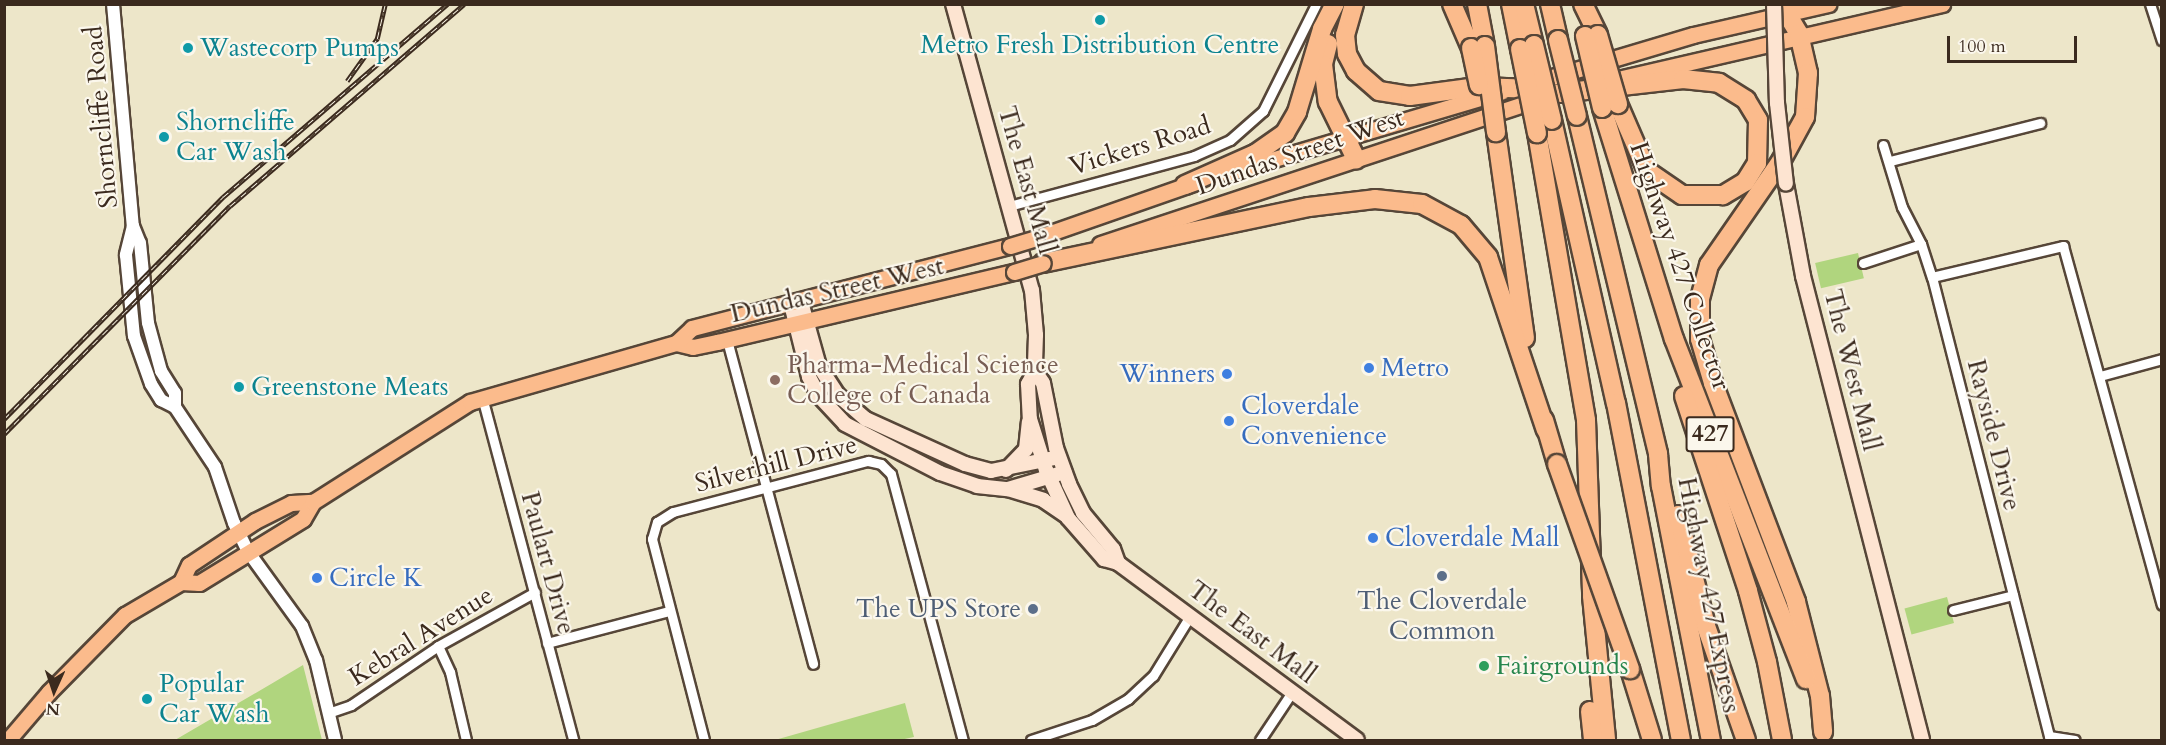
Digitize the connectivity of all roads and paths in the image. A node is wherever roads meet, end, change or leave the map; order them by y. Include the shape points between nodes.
1 (113, 4) edge
2 (953, 4) edge
3 (1316, 4) edge
4 (1336, 4) edge
5 (1354, 4) edge
6 (1452, 4) edge
7 (1477, 4) edge
8 (1511, 4) edge
9 (1524, 4) edge
10 (1550, 4) edge
11 (1581, 4) edge
12 (1828, 4) edge
13 (1942, 4) edge
14 (2150, 4) edge
15 (1781, 10) edge
16 (1799, 34) junction
17 (2162, 40) edge
18 (1478, 47) junction
19 (1527, 47) junction
20 (1514, 88) junction
21 (1560, 93) junction
22 (1610, 106) junction
23 (2040, 123) dead end
24 (1608, 132) junction
25 (1343, 138) junction
26 (1884, 145) dead end
27 (1356, 159) junction
28 (1890, 161) junction
29 (1185, 185) junction
30 (1009, 206) junction
31 (1922, 244) junction
32 (1042, 263) junction
33 (1863, 263) dead end
34 (1932, 277) junction
35 (796, 303) junction
36 (800, 322) junction
37 (727, 340) junction
38 (676, 343) junction
39 (2162, 359) edge
40 (1035, 371) junction
41 (2100, 376) junction
42 (482, 397) junction
43 (1029, 419) junction
44 (1546, 430) junction
45 (1658, 454) junction
46 (1059, 457) junction
47 (1043, 463) junction
48 (1005, 471) junction
49 (1065, 472) junction
50 (1049, 477) junction
51 (764, 487) junction
52 (1008, 489) junction
53 (313, 502) junction
54 (1068, 518) junction
55 (238, 532) junction
56 (247, 550) junction
57 (1118, 563) junction
58 (181, 582) junction
59 (534, 592) junction
60 (2013, 595) junction
61 (1592, 596) junction
62 (2162, 606) edge
63 (1953, 610) dead end
64 (669, 611) junction
65 (1190, 616) junction
66 (547, 643) junction
67 (438, 646) junction
68 (813, 664) dead end
69 (1292, 692) junction
70 (328, 713) junction
71 (1824, 736) edge
72 (2049, 738) edge
73 (8, 741) edge
74 (335, 741) edge
75 (466, 741) edge
76 (573, 741) edge
77 (704, 741) edge
78 (963, 741) edge
79 (1031, 741) edge
80 (1260, 741) edge
81 (1357, 741) edge
82 (1593, 741) edge
83 (1606, 741) edge
84 (1652, 741) edge
85 (1681, 741) edge
86 (1711, 741) edge
87 (1746, 741) edge
88 (1782, 741) edge
89 (1922, 741) edge
90 (2075, 741) edge

1 - 55 street, Shorncliffe Road via 132,226 126,255 134,336 150,384 161,400 175,407 216,467
2 - 30 main road, The East Mall
3 - 30 street, Vickers Road via 1263,111 1230,140 1194,156
4 - 25 highway via 1323,64 1328,102
4 - 29 highway via 1322,29 1298,112 1285,134 1255,154
5 - 20 highway via 1345,35 1347,54 1356,71 1379,91 1410,96 1477,87
6 - 18 highway
7 - 18 highway
8 - 19 highway
9 - 19 highway
10 - 45 highway, Highway 427 Express / 427, bridge
11 - 22 highway, Highway 427 Collector / 427, bridge
12 - 15 main road, Dundas Street West
13 - 16 main road, Dundas Street West
14 - 17 street
15 - 16 highway
15 - 20 main road, Dundas Street West
15 - 89 main road, The West Mall, bridge via 1777,103 1786,184 1803,276
16 - 21 main road, Dundas Street West
16 - 71 highway via 1808,73 1805,117 1781,161 1709,265 1700,319 1709,373 1796,603 1820,696
18 - 44 highway, bridge via 1500,167 1527,358
19 - 61 highway, bridge via 1537,133 1586,420
19 - 85 highway, bridge via 1552,120 1616,403
20 - 25 main road, Dundas Street West
21 - 22 highway via 1683,80 1719,83 1746,100 1758,120 1757,163 1745,182 1724,195 1682,195 1647,171
21 - 27 main road, Dundas Street West
22 - 24 highway, Highway 427 Collector / 427
23 - 28 street
24 - 71 highway, Highway 427 Collector / 427 via 1674,339 1775,594
24 - 88 highway via 1614,168 1663,331 1748,591
25 - 27 highway
25 - 29 main road, Dundas Street West
26 - 28 street, Rayside Drive
27 - 32 main road, Dundas Street West
28 - 31 street, Rayside Drive via 1902,207
29 - 35 main road, Dundas Street West, bridge via 1010,246
30 - 40 main road, The East Mall via 1032,290
31 - 33 street
31 - 34 street, Rayside Drive
32 - 36 main road, Dundas Street West, bridge
32 - 44 highway via 1252,217 1350,202 1413,202 1452,219 1475,238 1488,257
34 - 41 street via 2063,246
34 - 60 street, Rayside Drive
35 - 36 main road
35 - 38 main road, Dundas Street West via 692,328
36 - 37 main road, Dundas Street West
36 - 48 main road via 819,366 838,394 866,419 965,464
36 - 52 main road via 809,377 825,403 845,424 954,479
37 - 38 main road, Dundas Street West via 693,347
37 - 51 street
38 - 42 main road, Dundas Street West
39 - 41 street
40 - 43 main road, The East Mall via 1028,384
40 - 46 main road, The East Mall via 1043,383
41 - 62 street
42 - 53 main road, Dundas Street West via 450,413
42 - 59 street, Paulart Drive
43 - 47 main road, The East Mall
43 - 48 main road via 1026,449
44 - 84 highway, bridge
45 - 86 highway, Highway 427 Express / 427
45 - 87 highway via 1713,649
46 - 47 main road
46 - 49 main road, The East Mall
47 - 48 main road
47 - 50 main road, The East Mall
49 - 50 main road
49 - 57 main road, The East Mall via 1083,513 1113,549
50 - 52 main road
50 - 54 main road, The East Mall
51 - 64 street, Silverhill Drive via 673,512 657,522 652,539
51 - 68 street
51 - 78 street, Silverhill Drive via 867,461 888,470
52 - 54 main road via 1043,500
53 - 55 main road, Dundas Street West via 291,503
53 - 56 main road, Dundas Street West via 303,519
54 - 57 main road, The East Mall via 1104,560
55 - 56 street, Shorncliffe Road
55 - 58 main road, Dundas Street West via 189,565
56 - 58 main road, Dundas Street West via 199,583
56 - 70 street, Shorncliffe Road via 302,626 316,660
57 - 65 main road, The East Mall
58 - 73 main road, Dundas Street West via 125,615
59 - 66 street, Paulart Drive
59 - 67 street, Kebral Avenue
60 - 63 street
60 - 72 street, Rayside Drive
61 - 82 highway via 1586,629
61 - 83 highway
64 - 66 street
64 - 77 street, Silverhill Drive
65 - 69 main road, The East Mall
65 - 79 street via 1152,675 1128,699 1092,720
66 - 76 street, Paulart Drive
67 - 70 street, Kebral Avenue via 351,705
67 - 75 street via 450,672
69 - 80 street
69 - 81 main road, The East Mall
70 - 74 street, Shorncliffe Road
72 - 90 street

